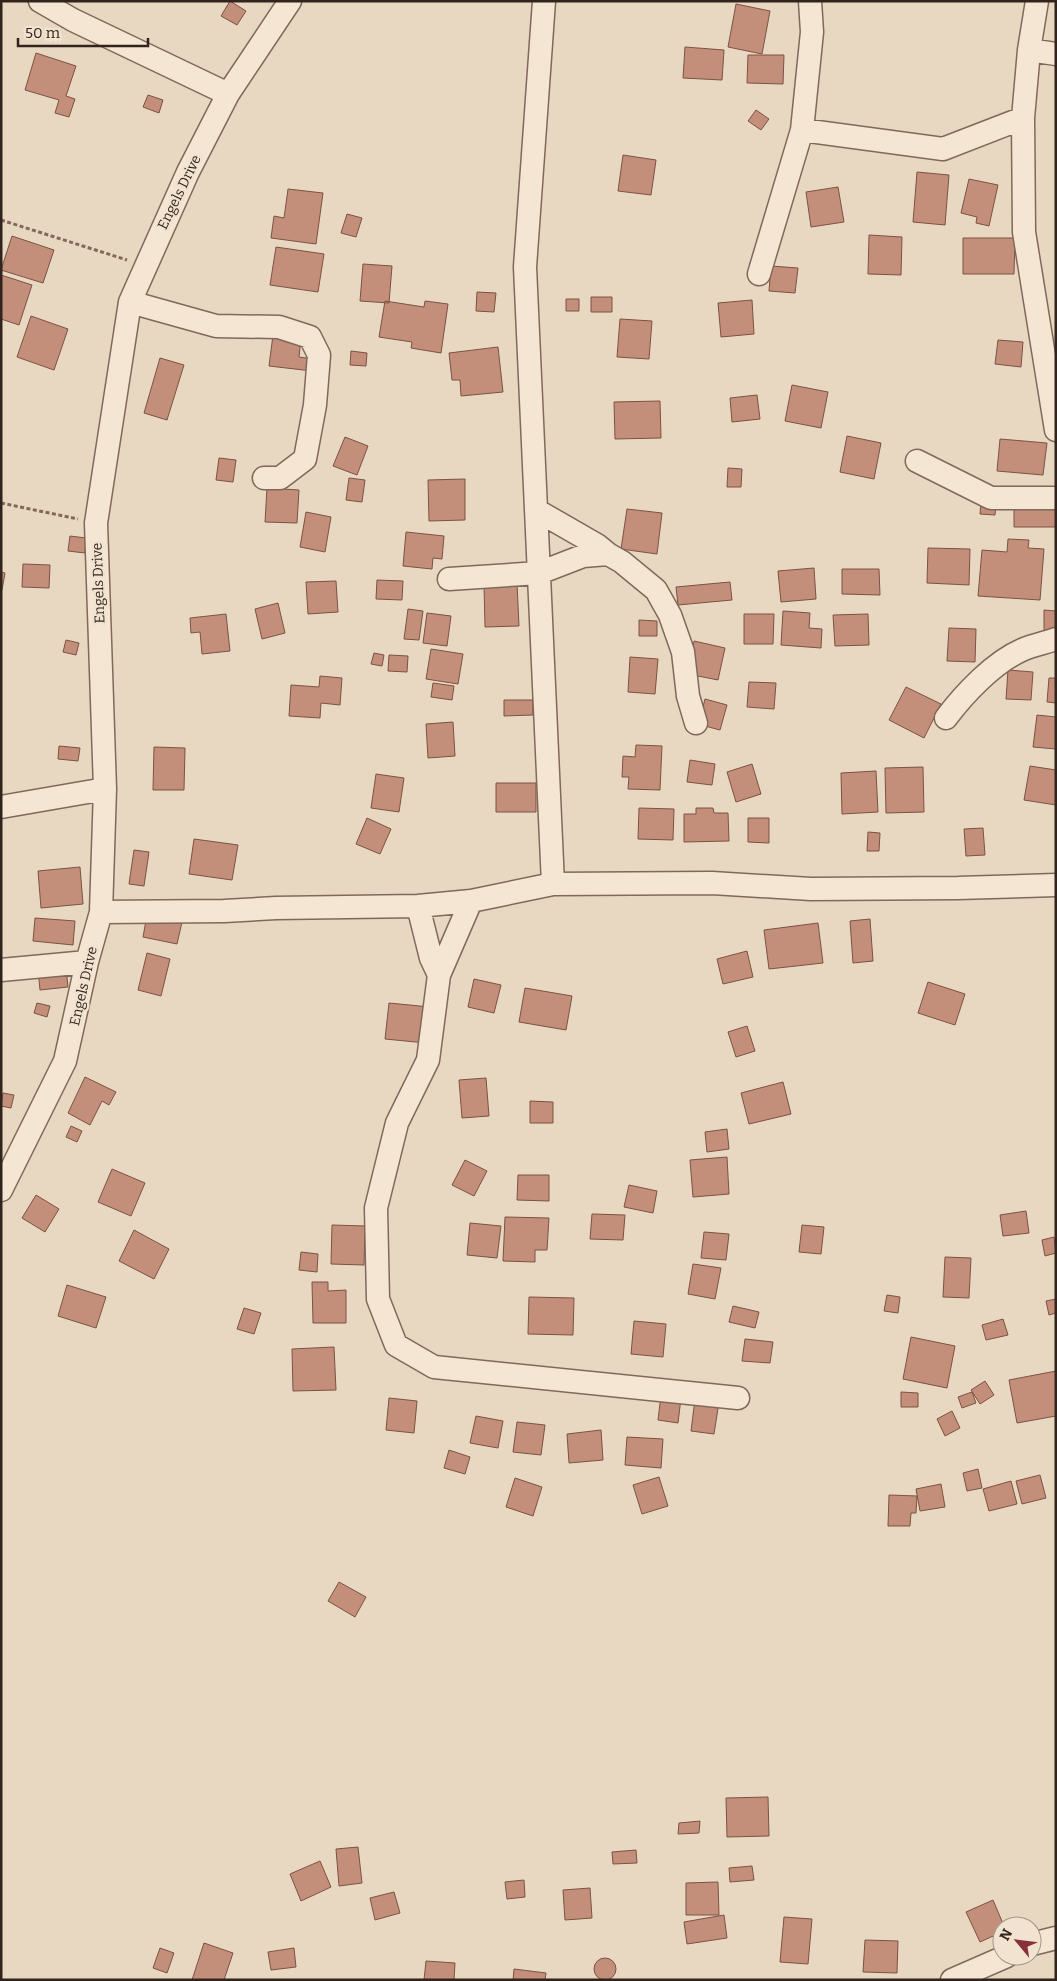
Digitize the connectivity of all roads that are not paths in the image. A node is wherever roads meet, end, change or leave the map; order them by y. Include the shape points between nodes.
1 (40, 1) edge
2 (290, 1) edge
3 (544, 1) edge
4 (810, 1) edge
5 (1037, 1) edge
6 (1029, 50) junction
7 (1056, 54) edge
8 (228, 94) junction
9 (1023, 118) junction
10 (802, 130) junction
11 (759, 274) dead end
12 (130, 302) junction
13 (1056, 430) edge
14 (917, 461) dead end
15 (264, 478) dead end
16 (1056, 498) edge
17 (536, 510) junction
18 (608, 554) junction
19 (539, 573) junction
20 (449, 579) dead end
21 (1056, 639) edge
22 (946, 718) dead end
23 (696, 723) dead end
24 (105, 789) junction
25 (1, 807) edge
26 (553, 884) junction
27 (1056, 885) edge
28 (472, 901) junction
29 (418, 906) junction
30 (101, 912) junction
31 (87, 962) junction
32 (1, 970) edge
33 (439, 975) junction
34 (1, 1190) edge
35 (738, 1398) dead end
36 (1056, 1938) edge
37 (1042, 1942) edge
38 (992, 1963) edge
39 (952, 1980) edge

1 - 8 street
2 - 8 street, Engels Drive
3 - 17 street via 525,267
4 - 10 street via 812,32
5 - 6 street
6 - 7 street
6 - 9 street
8 - 12 street, Engels Drive via 144,265
9 - 10 street via 943,149
9 - 13 street via 1024,232
10 - 11 street
12 - 15 street via 216,326 279,327 310,337 319,355 315,405 304,459 280,478
12 - 24 street, Engels Drive via 96,523
14 - 16 street via 991,498
17 - 18 street
17 - 19 street
18 - 19 street via 583,556
18 - 23 street via 656,590 670,615 683,652 688,696
19 - 20 street
19 - 26 street
21 - 22 street via 1021,650 990,671
24 - 25 street
24 - 30 street, Engels Drive
26 - 27 street via 712,883 811,889
26 - 28 street
28 - 29 street
28 - 33 street
29 - 30 street
29 - 33 street via 431,958
30 - 31 street, Engels Drive
31 - 32 street
31 - 34 street, Engels Drive via 65,1061
33 - 35 street via 428,1060 397,1123 376,1208 378,1299 396,1345 434,1367
36 - 37 street
38 - 39 street

